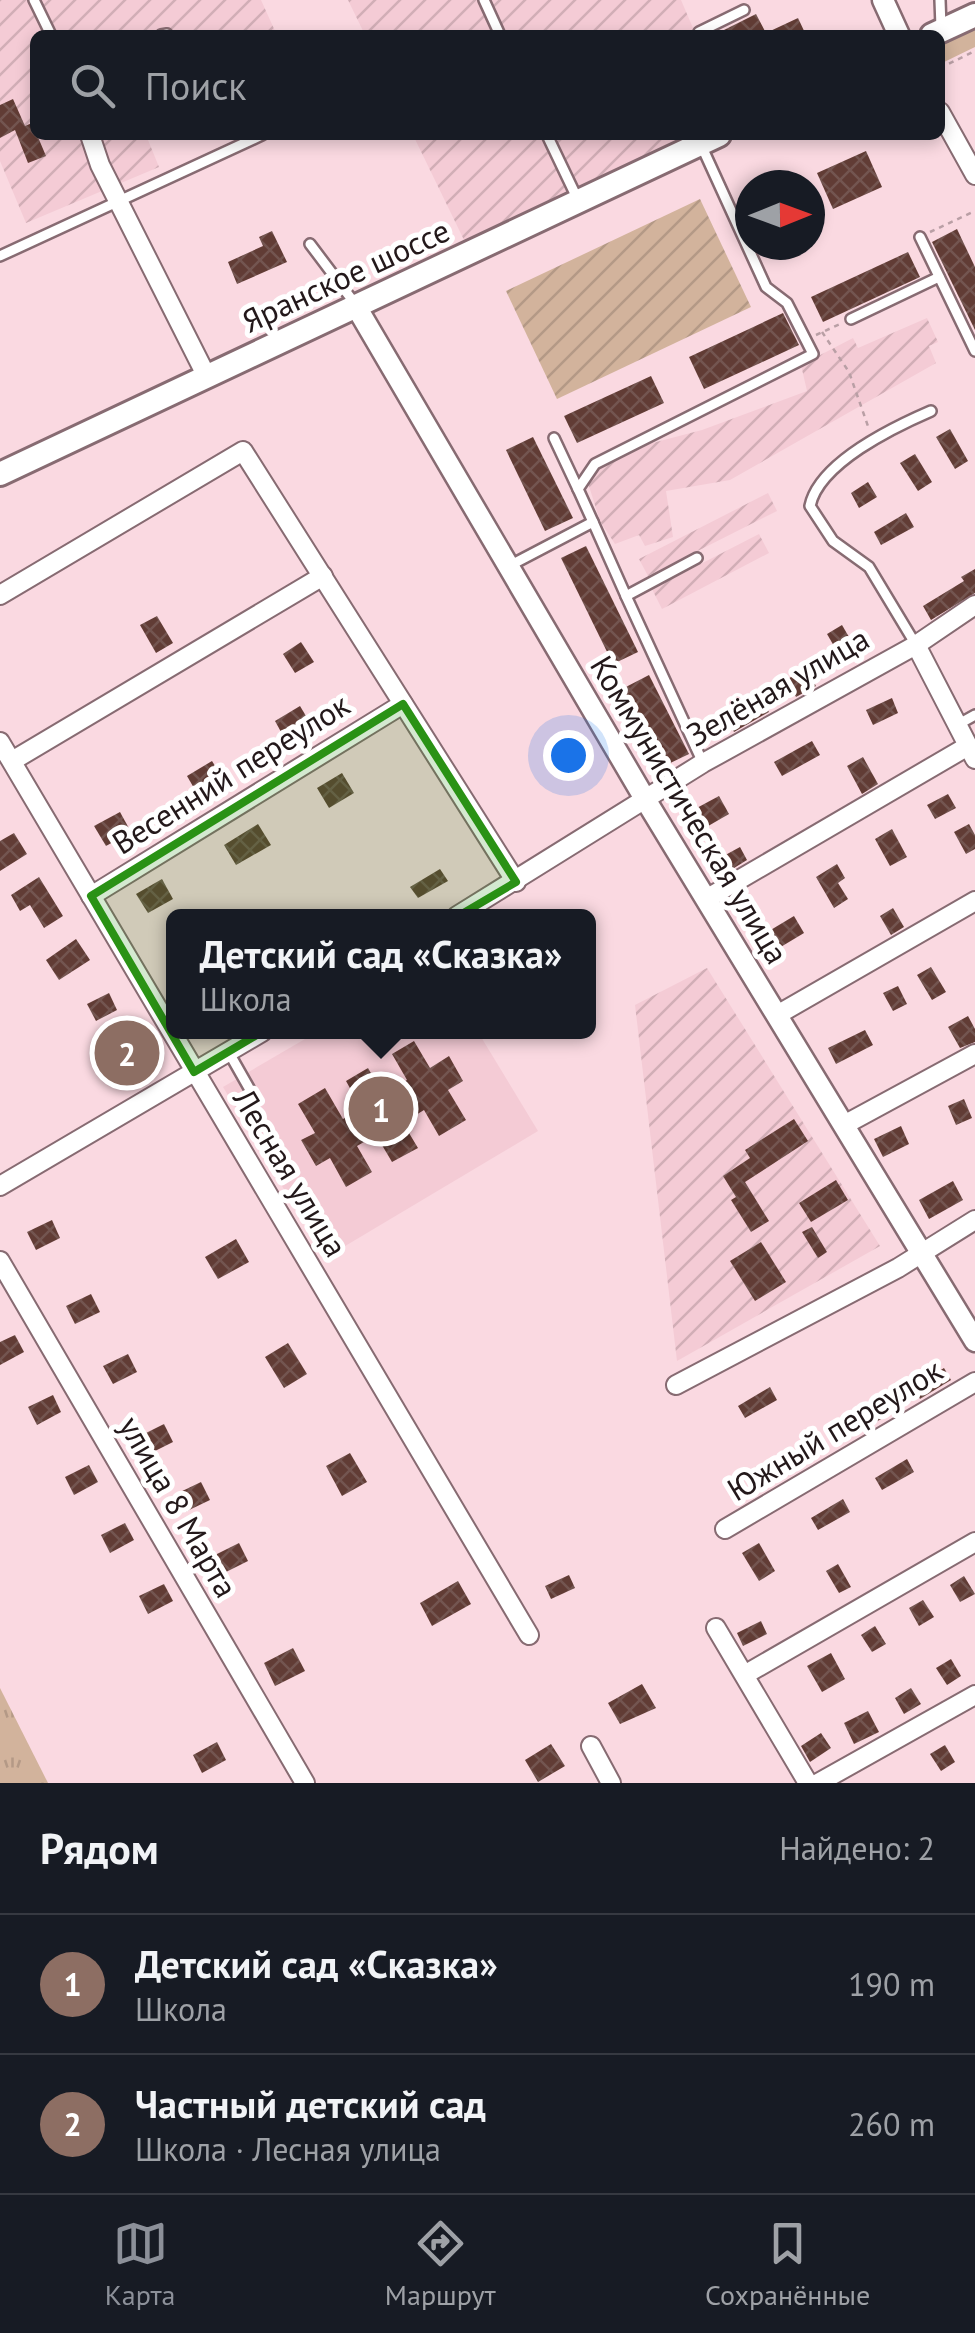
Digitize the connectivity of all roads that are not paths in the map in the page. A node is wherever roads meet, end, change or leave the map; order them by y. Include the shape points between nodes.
1 (34, 0) edge
2 (484, 0) edge
3 (883, 0) edge
4 (940, 0) edge
5 (744, 10) dead end
6 (975, 15) edge
7 (49, 30) edge
8 (498, 30) edge
9 (702, 30) edge
10 (896, 30) edge
11 (936, 30) edge
12 (942, 30) edge
13 (945, 121) edge
14 (92, 140) edge
15 (251, 140) edge
16 (549, 140) edge
17 (707, 140) edge
18 (709, 140) edge
19 (975, 174) edge
20 (118, 200) junction
21 (578, 202) junction
22 (920, 237) road end
23 (310, 244) dead end
24 (0, 256) edge
25 (939, 277) junction
26 (357, 308) junction
27 (851, 319) road end
28 (975, 352) edge
29 (207, 377) junction
30 (932, 411) dead end
31 (554, 438) dead end
32 (0, 474) edge
33 (578, 489) junction
34 (592, 522) junction
35 (697, 558) dead end
36 (508, 566) junction
37 (323, 576) junction
38 (0, 595) edge
39 (626, 596) junction
40 (975, 605) edge
41 (916, 645) junction
42 (404, 704) junction
43 (975, 715) edge
44 (957, 725) junction
45 (0, 742) edge
46 (972, 753) edge
47 (12, 762) junction
48 (703, 763) junction
49 (645, 799) junction
50 (516, 882) junction
51 (90, 896) junction
52 (706, 899) junction
53 (975, 902) edge
54 (469, 909) edge
55 (777, 1015) junction
56 (166, 1025) edge
57 (174, 1039) edge
58 (249, 1039) edge
59 (228, 1051) junction
60 (975, 1054) edge
61 (194, 1072) junction
62 (250, 1088) dead end
63 (844, 1124) junction
64 (0, 1186) edge
65 (975, 1220) edge
66 (921, 1250) junction
67 (0, 1261) edge
68 (975, 1340) edge
69 (975, 1382) edge
70 (676, 1385) dead end
71 (725, 1530) dead end
72 (975, 1542) edge
73 (716, 1628) dead end
74 (529, 1635) dead end
75 (746, 1674) junction
76 (975, 1696) edge
77 (591, 1746) dead end
78 (305, 1783) edge
79 (611, 1783) edge
80 (808, 1783) edge
81 (818, 1783) edge

1 - 7 lane
2 - 8 lane
3 - 10 street
4 - 11 lane
5 - 9 lane
6 - 12 main road
13 - 19 street
14 - 20 street
15 - 20 lane
16 - 21 lane
17 - 21 main road, Яранское шоссе
18 - 33 lane via 766,287 787,303 812,354 606,457
20 - 24 lane
20 - 29 street
21 - 26 main road, Яранское шоссе
22 - 25 lane
23 - 26 lane
25 - 27 lane
25 - 28 lane
26 - 29 main road, Яранское шоссе
26 - 36 street, Коммунистическая улица
29 - 32 main road, Яранское шоссе
30 - 41 lane via 873,440 823,481 810,506 833,541 869,567
31 - 33 lane
33 - 34 lane
34 - 36 lane
34 - 39 lane
35 - 39 lane
36 - 49 street, Коммунистическая улица
37 - 38 street via 244,451
37 - 42 street
37 - 47 street
39 - 48 lane
40 - 41 street, Зелёная улица
41 - 44 street
41 - 48 street, Зелёная улица
42 - 50 street
42 - 51 street, Весенний переулок
43 - 44 lane
44 - 46 street
45 - 47 street, Лесная улица
46 - 52 street
47 - 51 street, Лесная улица
48 - 49 street, Зелёная улица
49 - 50 street, Зелёная улица
49 - 52 street, Коммунистическая улица
50 - 54 street, Зелёная улица
51 - 56 street, Лесная улица
52 - 55 street, Коммунистическая улица
53 - 55 street
55 - 63 street, Коммунистическая улица
57 - 61 street, Лесная улица
58 - 59 street
59 - 61 street
59 - 62 lane
60 - 63 street
61 - 64 street
61 - 74 street, Лесная улица
63 - 66 street, Коммунистическая улица
65 - 66 street
66 - 68 street, Коммунистическая улица
66 - 70 street
67 - 78 street, улица 8 Марта
69 - 71 street, Южный переулок
72 - 75 street
73 - 75 street
75 - 80 street
76 - 81 street
77 - 79 street

